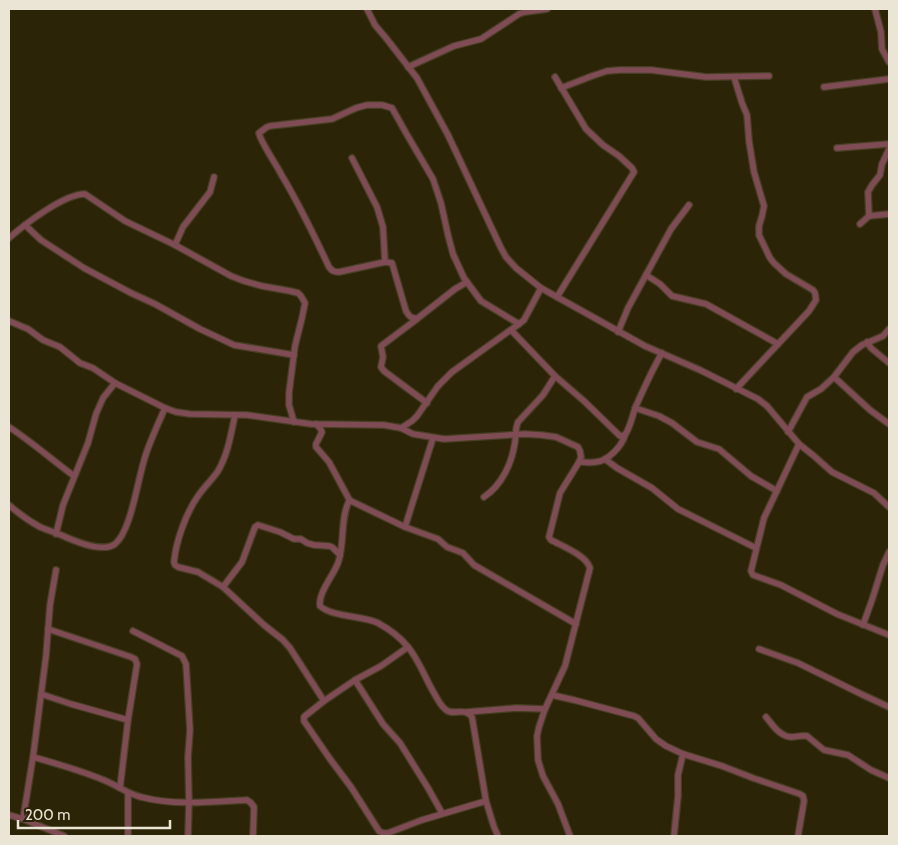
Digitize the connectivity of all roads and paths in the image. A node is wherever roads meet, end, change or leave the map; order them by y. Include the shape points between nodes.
1 (367, 9) edge
2 (547, 9) edge
3 (874, 9) edge
4 (889, 62) edge
5 (408, 67) junction
6 (769, 76) dead end
7 (555, 77) dead end
8 (734, 77) junction
9 (889, 79) edge
10 (561, 88) junction
11 (824, 88) dead end
12 (889, 144) edge
13 (837, 148) dead end
14 (889, 149) edge
15 (352, 158) dead end
16 (214, 177) dead end
17 (689, 205) dead end
18 (889, 214) edge
19 (869, 216) junction
20 (860, 224) dead end
21 (25, 225) junction
22 (9, 238) edge
23 (175, 245) junction
24 (385, 262) junction
25 (646, 275) junction
26 (467, 282) junction
27 (541, 288) junction
28 (557, 297) junction
29 (418, 318) junction
30 (9, 321) edge
31 (520, 324) junction
32 (889, 329) edge
33 (511, 330) junction
34 (618, 332) junction
35 (867, 342) junction
36 (778, 344) junction
37 (662, 353) junction
38 (294, 355) junction
39 (889, 363) edge
40 (555, 376) junction
41 (834, 377) junction
42 (115, 382) junction
43 (736, 389) junction
44 (427, 403) junction
45 (165, 408) junction
46 (635, 408) junction
47 (236, 415) junction
48 (294, 422) junction
49 (316, 424) junction
50 (889, 424) edge
51 (9, 427) edge
52 (401, 428) junction
53 (788, 432) junction
54 (517, 435) junction
55 (625, 436) junction
56 (433, 438) junction
57 (799, 444) junction
58 (605, 459) junction
59 (579, 462) junction
60 (74, 476) junction
61 (777, 491) junction
62 (484, 497) dead end
63 (350, 501) junction
64 (9, 505) edge
65 (889, 507) edge
66 (405, 527) junction
67 (56, 534) junction
68 (756, 548) junction
69 (889, 552) edge
70 (340, 555) junction
71 (56, 570) dead end
72 (223, 587) junction
73 (576, 624) junction
74 (863, 625) junction
75 (48, 629) junction
76 (133, 631) dead end
77 (889, 635) edge
78 (408, 647) junction
79 (759, 648) dead end
80 (355, 680) junction
81 (41, 694) junction
82 (552, 695) junction
83 (324, 701) junction
84 (889, 707) edge
85 (545, 709) junction
86 (467, 712) junction
87 (766, 717) dead end
88 (128, 720) junction
89 (683, 754) junction
90 (33, 758) junction
91 (889, 778) edge
92 (120, 788) junction
93 (128, 793) junction
94 (486, 801) junction
95 (189, 803) junction
96 (442, 813) junction
97 (9, 815) edge
98 (23, 819) junction
99 (64, 836) edge
100 (128, 836) edge
101 (188, 836) edge
102 (253, 836) edge
103 (498, 836) edge
104 (570, 836) edge
105 (674, 836) edge
106 (798, 836) edge

1 - 5 street
2 - 5 street via 519,14 482,39 454,46
3 - 4 street via 882,49
5 - 27 street via 448,135 506,257
6 - 8 street
7 - 10 street
8 - 10 street via 620,70 607,71
8 - 36 street via 747,115 754,172 764,206 758,226 759,235 774,263 813,290 816,296 809,311
9 - 11 street
10 - 28 street via 586,129 634,172
12 - 13 street
14 - 19 street via 880,175 868,192
15 - 24 street via 377,207 383,227
16 - 23 street via 210,192 183,227
17 - 25 street via 671,229
18 - 19 street
19 - 20 street
21 - 22 street
21 - 23 street via 71,197 85,194 125,221
21 - 38 street via 41,240 84,268 200,329 234,345
23 - 38 street via 244,281 302,296 305,303
24 - 26 street via 339,272 331,270 259,133 270,126 332,119 367,104 392,108 434,179 453,254
24 - 29 street via 392,263 409,316
25 - 34 street
25 - 36 street via 672,296 706,304
26 - 29 street
26 - 31 street via 480,301
27 - 28 street
27 - 31 street
28 - 34 street
29 - 44 street via 381,346 381,367
30 - 42 street via 60,347 80,363
31 - 33 street
32 - 35 street via 883,336
33 - 40 street
33 - 44 street via 452,372
34 - 37 street
35 - 39 street
35 - 41 street via 852,352
36 - 43 street
37 - 43 street
37 - 46 street
38 - 48 street via 289,393
40 - 54 street via 543,395 518,422
40 - 55 street via 619,436
41 - 50 street
41 - 53 street via 808,397
42 - 45 street
42 - 60 street via 103,398
43 - 53 street via 766,406
44 - 52 street via 412,421
45 - 47 street via 190,414
45 - 67 street via 146,454 130,516 119,540 107,548 79,543
46 - 55 street via 632,424
46 - 61 street via 659,416 697,442 719,449 751,476
47 - 48 street
47 - 72 street via 224,458 192,507 174,558 178,567 198,572
48 - 49 street
49 - 52 street
49 - 63 street via 322,432 316,447 329,462
51 - 60 street
52 - 56 street
53 - 57 street
54 - 56 street
54 - 59 street via 556,437 578,447
54 - 62 street via 505,472 492,492
55 - 58 street via 621,445
56 - 66 street
57 - 61 street
57 - 65 street via 832,472 874,493
58 - 59 street
58 - 68 street via 652,488 678,509
59 - 73 street via 560,492 549,537 574,552 590,568
60 - 67 street
61 - 68 street via 764,518
63 - 66 street
63 - 70 street via 347,503
64 - 67 street
66 - 73 street via 438,539
68 - 74 street via 752,575
69 - 74 street
70 - 72 street via 332,547 309,544 258,525 242,562
70 - 78 street via 320,599 320,606 373,621 394,633
71 - 75 street
72 - 83 street via 286,643
73 - 82 street via 565,666
74 - 77 street
75 - 81 street
75 - 88 street via 135,659 137,664
76 - 95 street via 184,659 190,730
78 - 80 street
78 - 86 street via 444,709
79 - 84 street
80 - 83 street
80 - 96 street via 383,724 400,743
81 - 88 street
81 - 90 street
82 - 85 street
82 - 89 street via 634,716 662,744
83 - 96 street via 304,717 304,721 379,831 388,833
85 - 86 street
85 - 104 street via 537,736 538,760
86 - 94 street via 472,718
87 - 91 street via 785,735 807,736 824,750 848,756
88 - 92 street
89 - 105 street via 678,776
89 - 106 street via 803,796
90 - 92 street
90 - 98 street
92 - 93 street
93 - 95 street
93 - 100 street
94 - 96 street
94 - 103 street
95 - 101 street
95 - 102 street via 251,802 254,807
97 - 98 street
98 - 99 street

